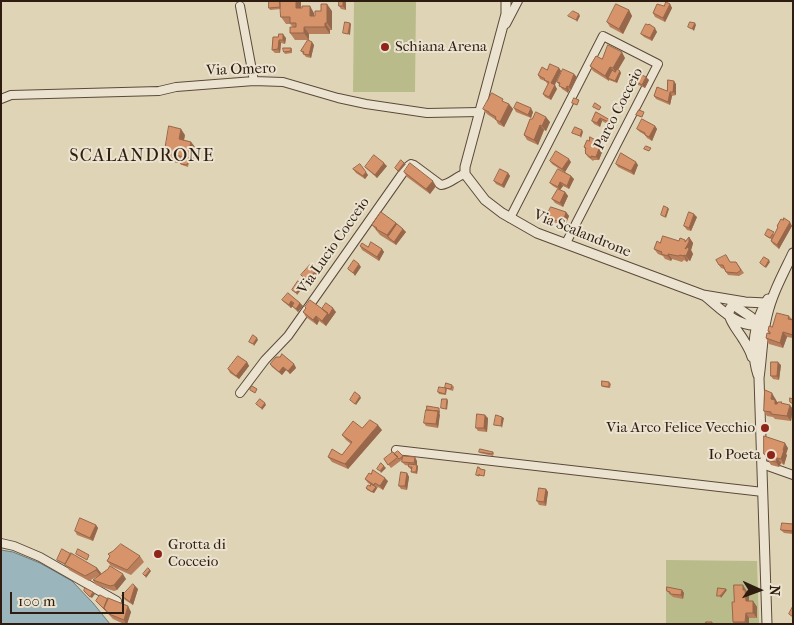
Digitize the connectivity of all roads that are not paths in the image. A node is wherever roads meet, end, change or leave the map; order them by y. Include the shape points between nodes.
1 (506, 1) edge
2 (518, 1) edge
3 (240, 6) dead end
4 (502, 32) junction
5 (254, 81) junction
6 (1, 99) edge
7 (479, 112) junction
8 (465, 174) junction
9 (510, 218) junction
10 (566, 243) junction
11 (793, 253) edge
12 (775, 291) junction
13 (703, 295) junction
14 (719, 298) junction
15 (745, 302) junction
16 (766, 302) junction
17 (734, 305) junction
18 (729, 315) junction
19 (767, 316) junction
20 (757, 325) junction
21 (761, 349) junction
22 (755, 365) junction
23 (759, 378) junction
24 (240, 393) dead end
25 (396, 450) edge
26 (762, 464) junction
27 (793, 474) edge
28 (763, 492) junction
29 (1, 543) edge
30 (117, 601) edge
31 (766, 624) edge

1 - 4 street
2 - 4 street
3 - 5 street
4 - 7 street
5 - 6 street, Via Omero via 160,91 11,95
5 - 7 street, Via Omero via 283,82 338,98 427,113
7 - 8 street
8 - 9 street, Via Scalandrone via 485,200
8 - 24 street, Via Lucio Cocceio via 441,185 414,165 407,167 288,336
9 - 10 street, Via Scalandrone via 537,233
9 - 10 street, Parco Cocceio via 602,36 658,64
10 - 13 street, Via Scalandrone
11 - 12 street
12 - 16 street
12 - 19 street
13 - 14 street
13 - 18 street
14 - 15 street
14 - 17 street
15 - 16 street
15 - 17 street
16 - 20 street
17 - 18 street
17 - 20 street via 751,316
18 - 20 street via 746,325
18 - 22 street
19 - 20 street
19 - 21 street
20 - 21 street
20 - 22 street
21 - 23 street
22 - 23 street
23 - 26 street
25 - 28 street
26 - 27 street
26 - 28 street
28 - 31 street
29 - 30 street via 40,557

